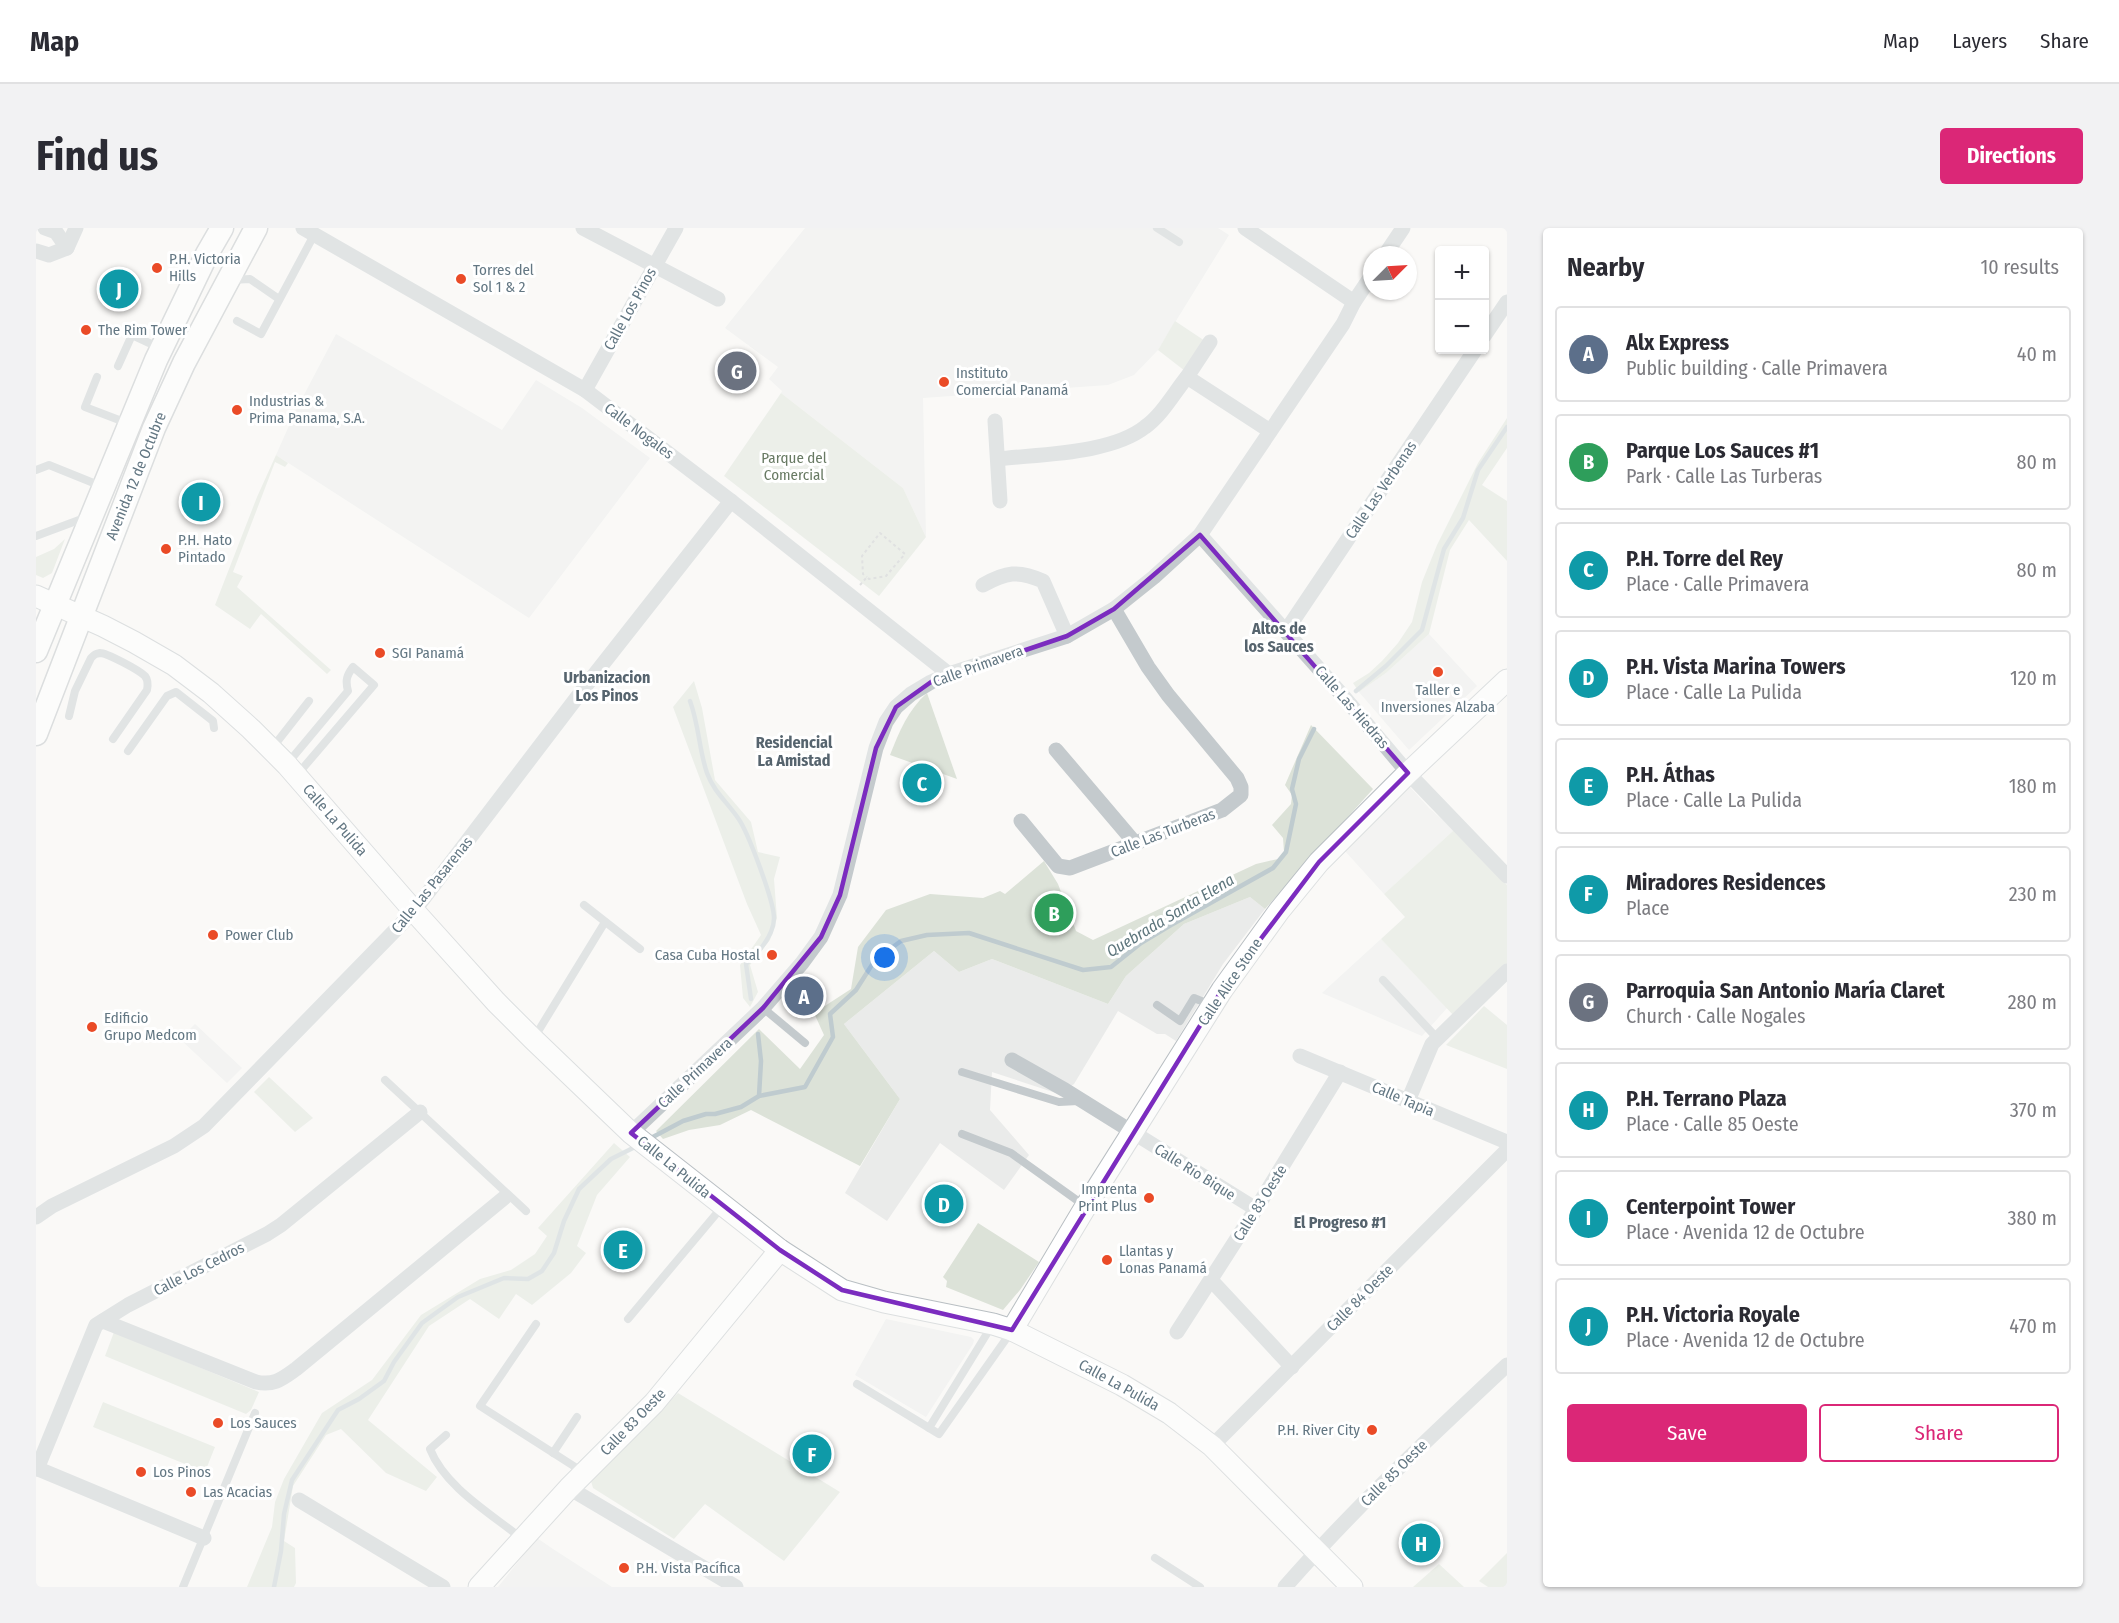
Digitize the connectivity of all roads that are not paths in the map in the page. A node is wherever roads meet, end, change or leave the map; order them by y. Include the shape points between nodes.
1 (45, 228) edge
2 (76, 228) edge
3 (222, 228) edge
4 (256, 228) edge
5 (583, 228) edge
6 (676, 228) edge
7 (1157, 228) edge
8 (1245, 228) edge
9 (1403, 228) edge
10 (309, 231) edge
11 (1179, 242) dead end
12 (1391, 246) edge
13 (67, 248) junction
14 (36, 250) edge
15 (655, 266) junction
16 (226, 280) junction
17 (1363, 288) edge
18 (279, 299) junction
19 (718, 299) dead end
20 (1354, 302) junction
21 (1507, 302) edge
22 (237, 321) dead end
23 (1489, 330) edge
24 (1210, 342) dead end
25 (161, 349) junction
26 (1472, 354) edge
27 (118, 366) dead end
28 (97, 377) dead end
29 (1186, 377) junction
30 (585, 390) junction
31 (995, 421) dead end
32 (129, 424) junction
33 (1270, 430) junction
34 (998, 459) junction
35 (36, 470) edge
36 (102, 487) junction
37 (731, 501) junction
38 (1000, 501) dead end
39 (91, 515) junction
40 (1200, 535) junction
41 (36, 536) edge
42 (983, 585) dead end
43 (45, 600) edge
44 (1114, 609) junction
45 (81, 617) junction
46 (1286, 631) junction
47 (1067, 636) junction
48 (36, 651) edge
49 (949, 674) junction
50 (1507, 680) edge
51 (348, 691) junction
52 (362, 699) junction
53 (309, 701) dead end
54 (69, 717) dead end
55 (214, 728) dead end
56 (36, 734) edge
57 (113, 739) dead end
58 (271, 749) junction
59 (1056, 750) dead end
60 (128, 751) dead end
61 (292, 770) junction
62 (1408, 773) junction
63 (1021, 821) dead end
64 (1135, 843) junction
65 (1507, 876) edge
66 (584, 905) dead end
67 (414, 911) junction
68 (606, 921) junction
69 (640, 949) dead end
70 (1507, 971) edge
71 (1383, 980) dead end
72 (1157, 1005) dead end
73 (1212, 1006) junction
74 (764, 1008) junction
75 (533, 1039) junction
76 (1438, 1039) junction
77 (806, 1043) dead end
78 (1300, 1056) dead end
79 (1012, 1060) dead end
80 (962, 1072) dead end
81 (1340, 1072) junction
82 (385, 1080) dead end
83 (1082, 1101) junction
84 (1408, 1101) junction
85 (420, 1112) junction
86 (631, 1133) junction
87 (962, 1134) dead end
88 (1134, 1134) junction
89 (1507, 1142) edge
90 (1507, 1150) edge
91 (506, 1196) junction
92 (723, 1206) junction
93 (1086, 1206) junction
94 (1256, 1209) junction
95 (526, 1210) dead end
96 (36, 1217) edge
97 (780, 1250) junction
98 (1211, 1280) junction
99 (628, 1319) dead end
100 (103, 1321) junction
101 (536, 1324) dead end
102 (1002, 1327) junction
103 (1177, 1332) dead end
104 (1507, 1365) edge
105 (1292, 1367) junction
106 (857, 1384) dead end
107 (255, 1413) dead end
108 (577, 1417) dead end
109 (929, 1428) junction
110 (446, 1435) dead end
111 (1212, 1446) junction
112 (553, 1453) junction
113 (36, 1469) edge
114 (584, 1472) junction
115 (569, 1488) junction
116 (299, 1500) dead end
117 (204, 1538) junction
118 (523, 1539) junction
119 (1316, 1552) junction
120 (1155, 1558) dead end
121 (183, 1587) edge
122 (443, 1587) edge
123 (479, 1587) edge
124 (736, 1587) edge
125 (1200, 1587) edge
126 (1286, 1587) edge
127 (1352, 1587) edge

1 - 13 street via 56,232
2 - 13 street
3 - 25 main road, Avenida 12 de Octubre
4 - 16 main road, Avenida 12 de Octubre
5 - 15 street
6 - 15 street, Calle Los Pinos
7 - 11 lane
8 - 20 street
9 - 12 street
10 - 18 lane
10 - 30 street, Calle Nogales
13 - 14 street via 49,255
15 - 19 street
15 - 30 street, Calle Los Pinos
16 - 18 lane via 250,279
16 - 45 main road, Avenida 12 de Octubre via 154,428
17 - 20 street, Calle Primavera
18 - 22 lane via 261,334
20 - 33 street, Calle Primavera
21 - 23 street
24 - 29 street
25 - 27 lane via 132,335
25 - 32 main road, Avenida 12 de Octubre
26 - 46 street, Calle Las Verbenas
28 - 32 lane via 85,407
29 - 33 street
29 - 34 street via 1146,427 1126,438 1097,448
30 - 37 street, Calle Nogales
31 - 34 street
32 - 36 main road, Avenida 12 de Octubre
33 - 40 street, Calle Primavera
34 - 38 street
35 - 36 lane via 48,465
36 - 39 main road, Avenida 12 de Octubre
37 - 49 street, Calle Nogales
37 - 67 street, Calle Las Pasarenas
39 - 41 lane
39 - 43 main road, Avenida 12 de Octubre via 64,587
40 - 44 street, Calle Primavera
40 - 46 street, Calle Las Hiedras
42 - 47 street via 1000,576 1026,574 1042,581
43 - 45 main road, Calle La Pulida
43 - 48 main road, Avenida 12 de Octubre
44 - 47 street, Calle Primavera
44 - 64 street, Calle Las Turberas via 1148,667 1241,787 1241,795 1222,810
45 - 56 main road, Avenida 12 de Octubre
45 - 58 main road, Calle La Pulida via 174,665 211,693
46 - 62 street, Calle Las Hiedras
47 - 49 street, Calle Primavera
49 - 74 street, Calle Primavera via 911,694 886,722 830,920 802,963
50 - 62 main road, Calle Alice Stone
51 - 52 lane
51 - 52 lane via 347,675 353,667 374,685
51 - 61 lane
52 - 61 lane
53 - 58 lane
54 - 57 lane via 75,691 91,658 95,654 109,655 145,676 148,684
55 - 60 lane via 213,721 176,692 167,696
58 - 61 main road, Calle La Pulida
59 - 64 street
61 - 67 main road, Calle La Pulida
62 - 65 street, Calle Las Hiedras
62 - 73 main road, Calle Alice Stone via 1319,862 1279,910
63 - 64 street, Calle Las Turberas via 1058,866 1070,868
66 - 68 lane
67 - 75 main road, Calle La Pulida
67 - 96 street, Calle Las Pasarenas via 204,1126 174,1146
68 - 69 lane
68 - 75 lane
70 - 76 street
71 - 76 lane
72 - 73 lane via 1179,1021 1194,998
73 - 88 main road, Calle Alice Stone
74 - 77 lane
74 - 86 street, Calle Primavera
75 - 86 main road, Calle La Pulida
76 - 84 street via 1432,1044
78 - 81 street, Calle Tapia
79 - 83 street, Calle Río Bique
80 - 83 lane via 1059,1102
81 - 84 street, Calle Tapia
81 - 94 street, Calle 83 Oeste
82 - 85 lane
83 - 88 street, Calle Río Bique
84 - 89 street, Calle Tapia
85 - 91 lane
85 - 100 street, Calle Los Cedros via 280,1226
86 - 92 main road, Calle La Pulida
87 - 93 lane via 1011,1153
88 - 93 main road, Calle Alice Stone
88 - 94 street, Calle Río Bique
90 - 105 street, Calle 84 Oeste
91 - 95 lane
91 - 100 street via 296,1369 268,1384
92 - 97 main road, Calle La Pulida
92 - 99 lane
93 - 102 main road, Calle Alice Stone
94 - 98 street, Calle 83 Oeste
97 - 102 main road, Calle La Pulida via 842,1290
97 - 114 main road, Calle 83 Oeste via 654,1403
98 - 103 street, Calle 83 Oeste
98 - 105 street
100 - 113 street, Calle Los Cedros via 96,1325
101 - 112 lane via 480,1406
102 - 109 lane
102 - 109 lane via 939,1434
102 - 111 main road, Calle La Pulida via 1122,1385 1169,1413
104 - 119 street, Calle 85 Oeste via 1432,1434
105 - 111 street, Calle 84 Oeste
106 - 109 lane
107 - 117 lane
108 - 112 lane
110 - 118 lane via 430,1449 436,1464 465,1493
111 - 119 main road, Calle La Pulida
112 - 114 lane
113 - 117 street
114 - 115 main road, Calle 83 Oeste
115 - 118 main road, Calle 83 Oeste
115 - 124 street
116 - 122 street
117 - 121 lane
118 - 123 main road, Calle 83 Oeste
119 - 126 street, Calle 85 Oeste
119 - 127 main road, Calle La Pulida
120 - 125 lane

